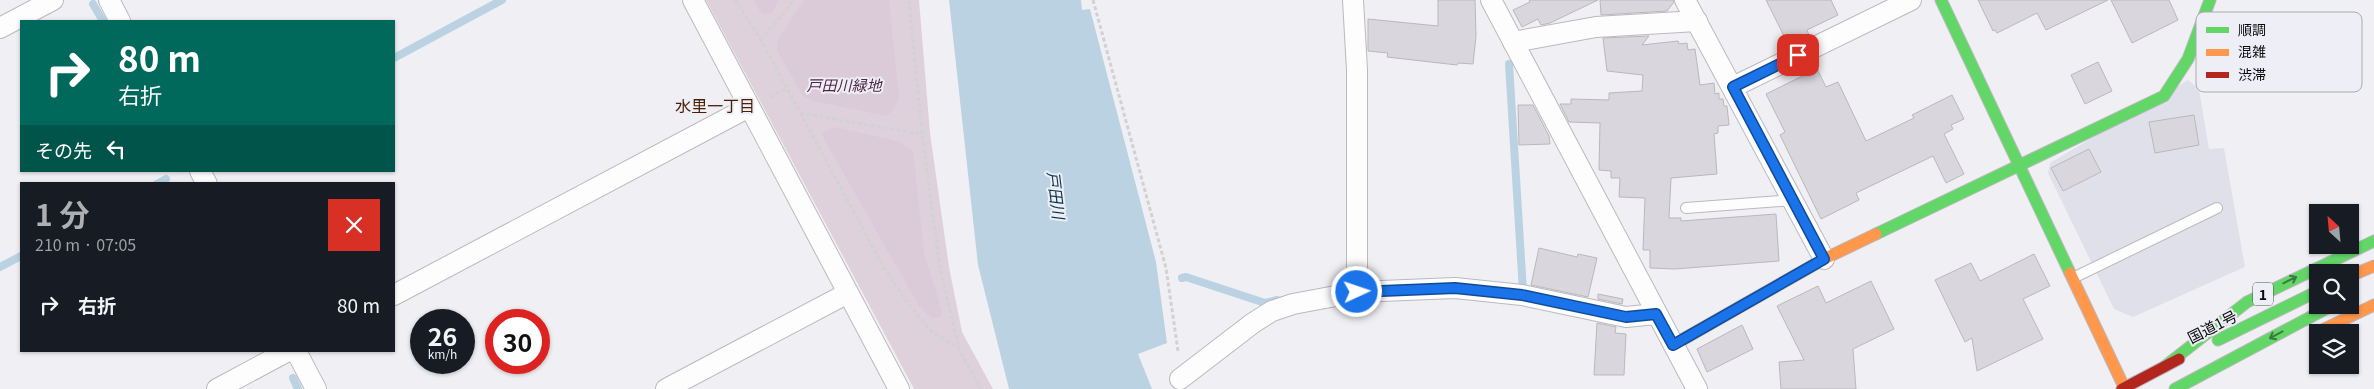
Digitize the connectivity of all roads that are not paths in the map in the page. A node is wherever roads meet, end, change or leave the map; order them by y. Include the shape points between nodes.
1 (53, 0) edge
2 (109, 0) edge
3 (692, 0) edge
4 (1353, 0) edge
5 (1491, 0) edge
6 (1685, 0) edge
7 (1911, 0) edge
8 (1941, 0) edge
9 (2210, 0) edge
10 (2206, 12) edge
11 (119, 20) edge
12 (1697, 22) junction
13 (0, 28) edge
14 (2196, 38) edge
15 (1513, 42) junction
16 (1733, 87) junction
17 (749, 107) junction
18 (2018, 165) junction
19 (1793, 200) junction
20 (1686, 208) dead end
21 (2217, 208) dead end
22 (2374, 241) edge
23 (1824, 259) junction
24 (2374, 266) edge
25 (2359, 272) edge
26 (2072, 278) junction
27 (1357, 292) junction
28 (848, 293) junction
29 (395, 294) edge
30 (2309, 295) edge
31 (2374, 305) edge
32 (1656, 314) junction
33 (2314, 314) edge
34 (2335, 324) edge
35 (1673, 345) junction
36 (286, 352) edge
37 (297, 352) edge
38 (2164, 367) junction
39 (1180, 379) road end
40 (217, 389) edge
41 (316, 389) edge
42 (666, 389) edge
43 (899, 389) edge
44 (1697, 389) edge
45 (2124, 389) edge
46 (2175, 389) edge

1 - 13 street
2 - 11 street
3 - 17 street
4 - 27 street via 1357,70
5 - 15 street
6 - 12 street
7 - 16 street
8 - 18 main road
9 - 10 main road
12 - 15 street via 1596,28
12 - 16 street
14 - 18 main road via 2188,59 2164,96
15 - 32 street
16 - 19 street
17 - 28 street
17 - 29 street
18 - 23 main road
18 - 26 main road
19 - 20 lane
19 - 23 street
21 - 26 lane
38 -> 22 main road, 1 via 2247,302
23 - 35 main road
24 - 25 main road
26 - 45 main road
27 - 32 street via 1455,288 1522,295 1626,317
27 - 39 street via 1272,311
28 - 42 street
28 - 43 street
30 - 38 main road, 国道1号 / 1
31 - 34 main road
32 - 35 street
33 -> 46 main road
35 - 44 street
36 - 40 street
37 - 41 street
38 - 45 main road, 国道1号 / 1

